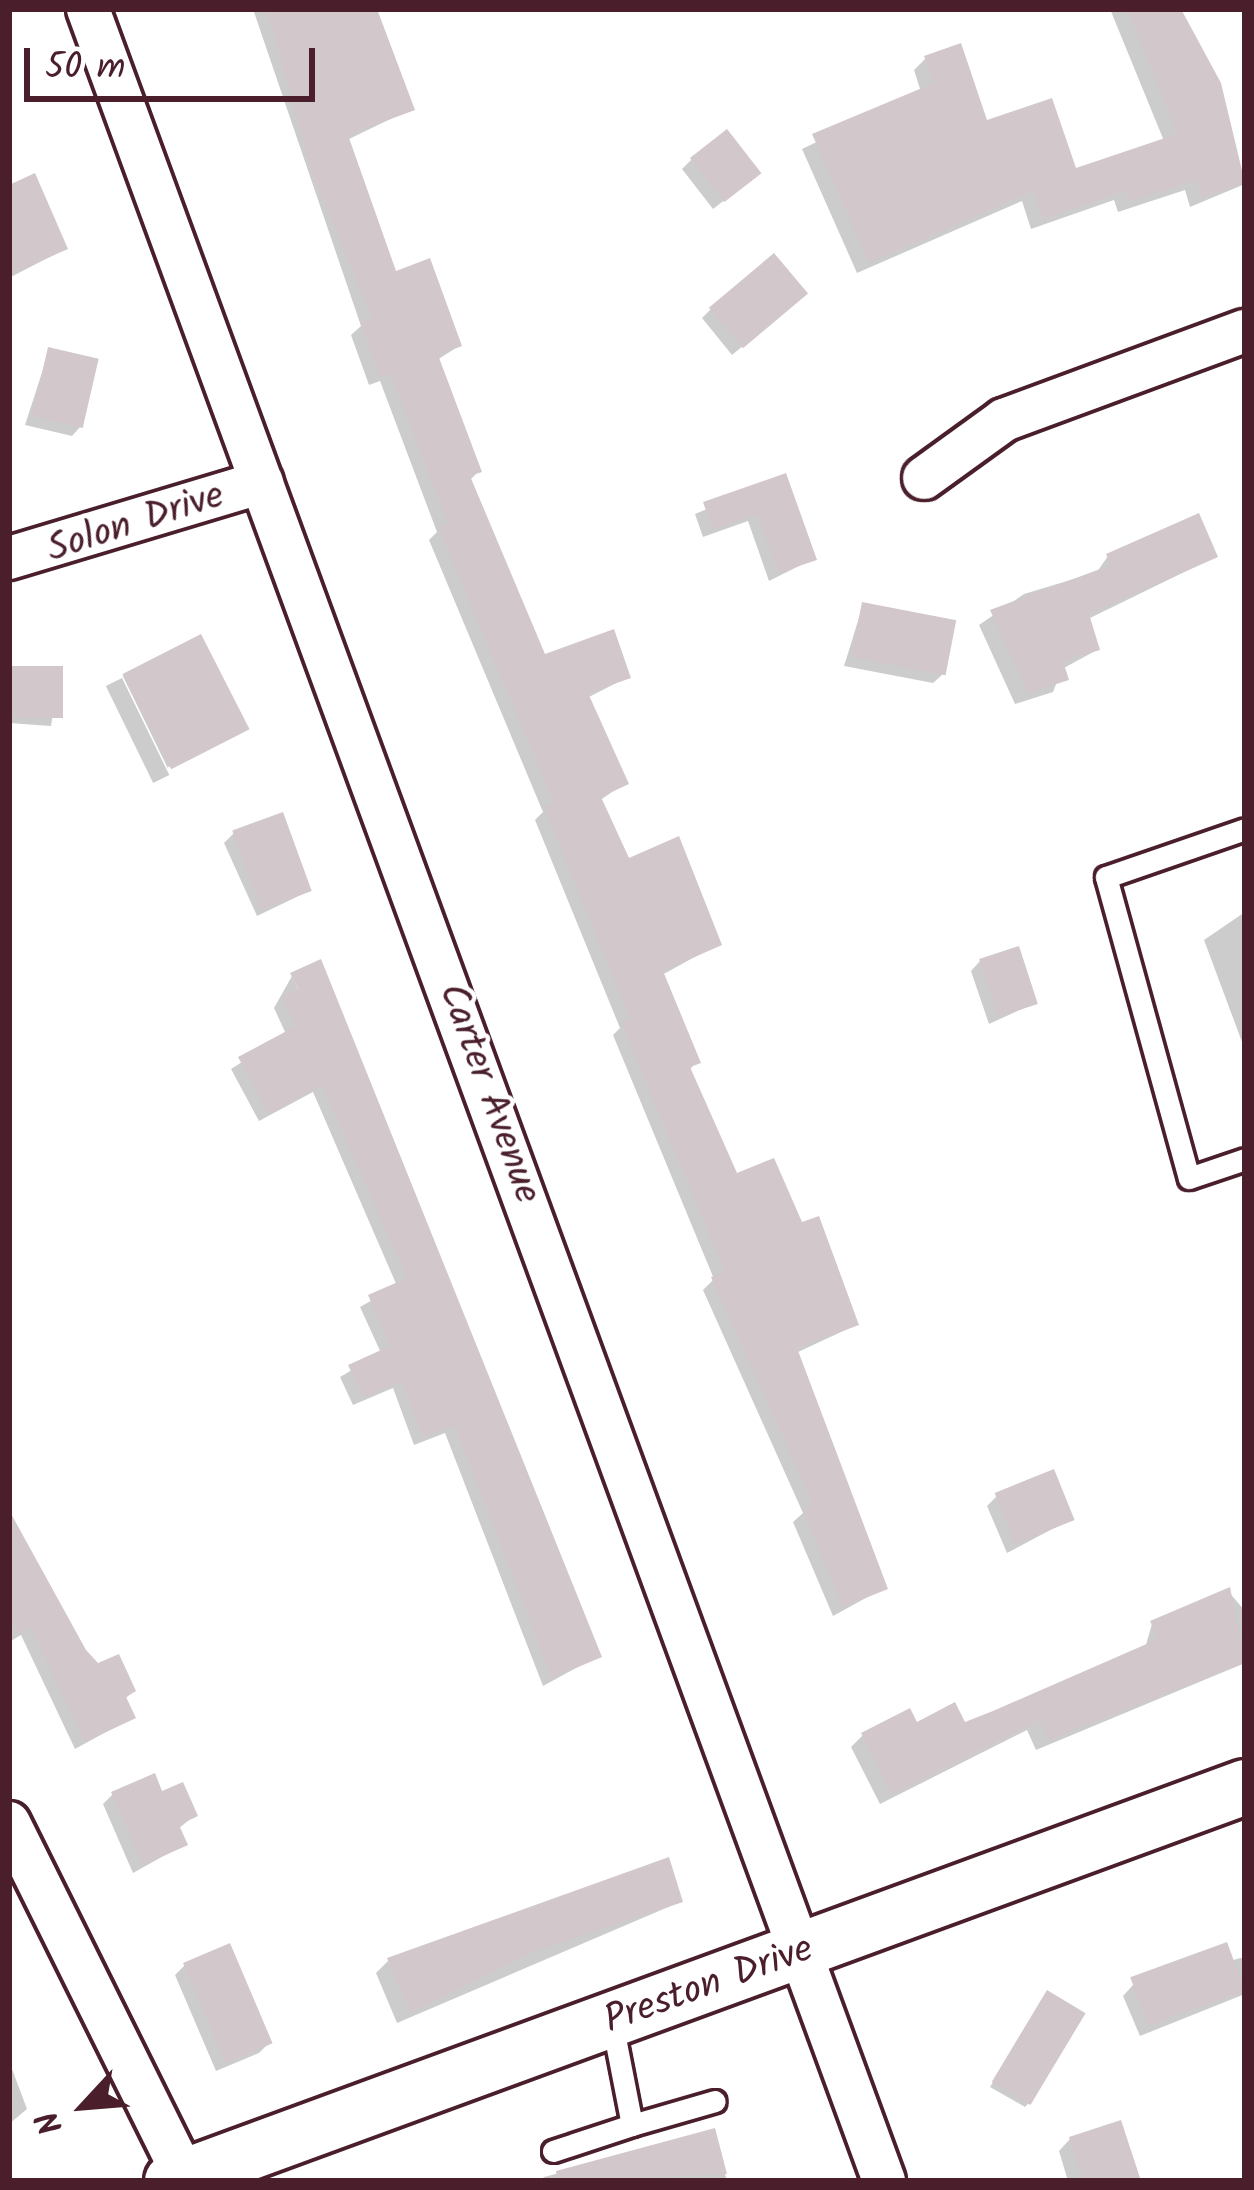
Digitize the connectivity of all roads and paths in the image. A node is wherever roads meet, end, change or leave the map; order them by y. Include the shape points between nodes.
1 (88, 9) edge
2 (1245, 331) edge
3 (924, 478) dead end
4 (262, 482) junction
5 (9, 558) edge
6 (1245, 829) edge
7 (1245, 1159) edge
8 (1245, 1787) edge
9 (9, 1823) edge
10 (805, 1952) junction
11 (612, 2022) junction
12 (715, 2101) dead end
13 (632, 2125) junction
14 (553, 2151) dead end
15 (178, 2179) edge
16 (884, 2181) edge

1 - 4 street, Carter Avenue
2 - 3 street via 1004,420
4 - 5 street, Solon Drive
4 - 10 street, Carter Avenue
6 - 7 lane via 1106,877 1189,1178
8 - 10 street, Preston Drive
9 - 15 street
10 - 11 street, Preston Drive
10 - 16 street, Carter Avenue
11 - 13 lane
11 - 15 street, Preston Drive
12 - 13 lane
13 - 14 lane

